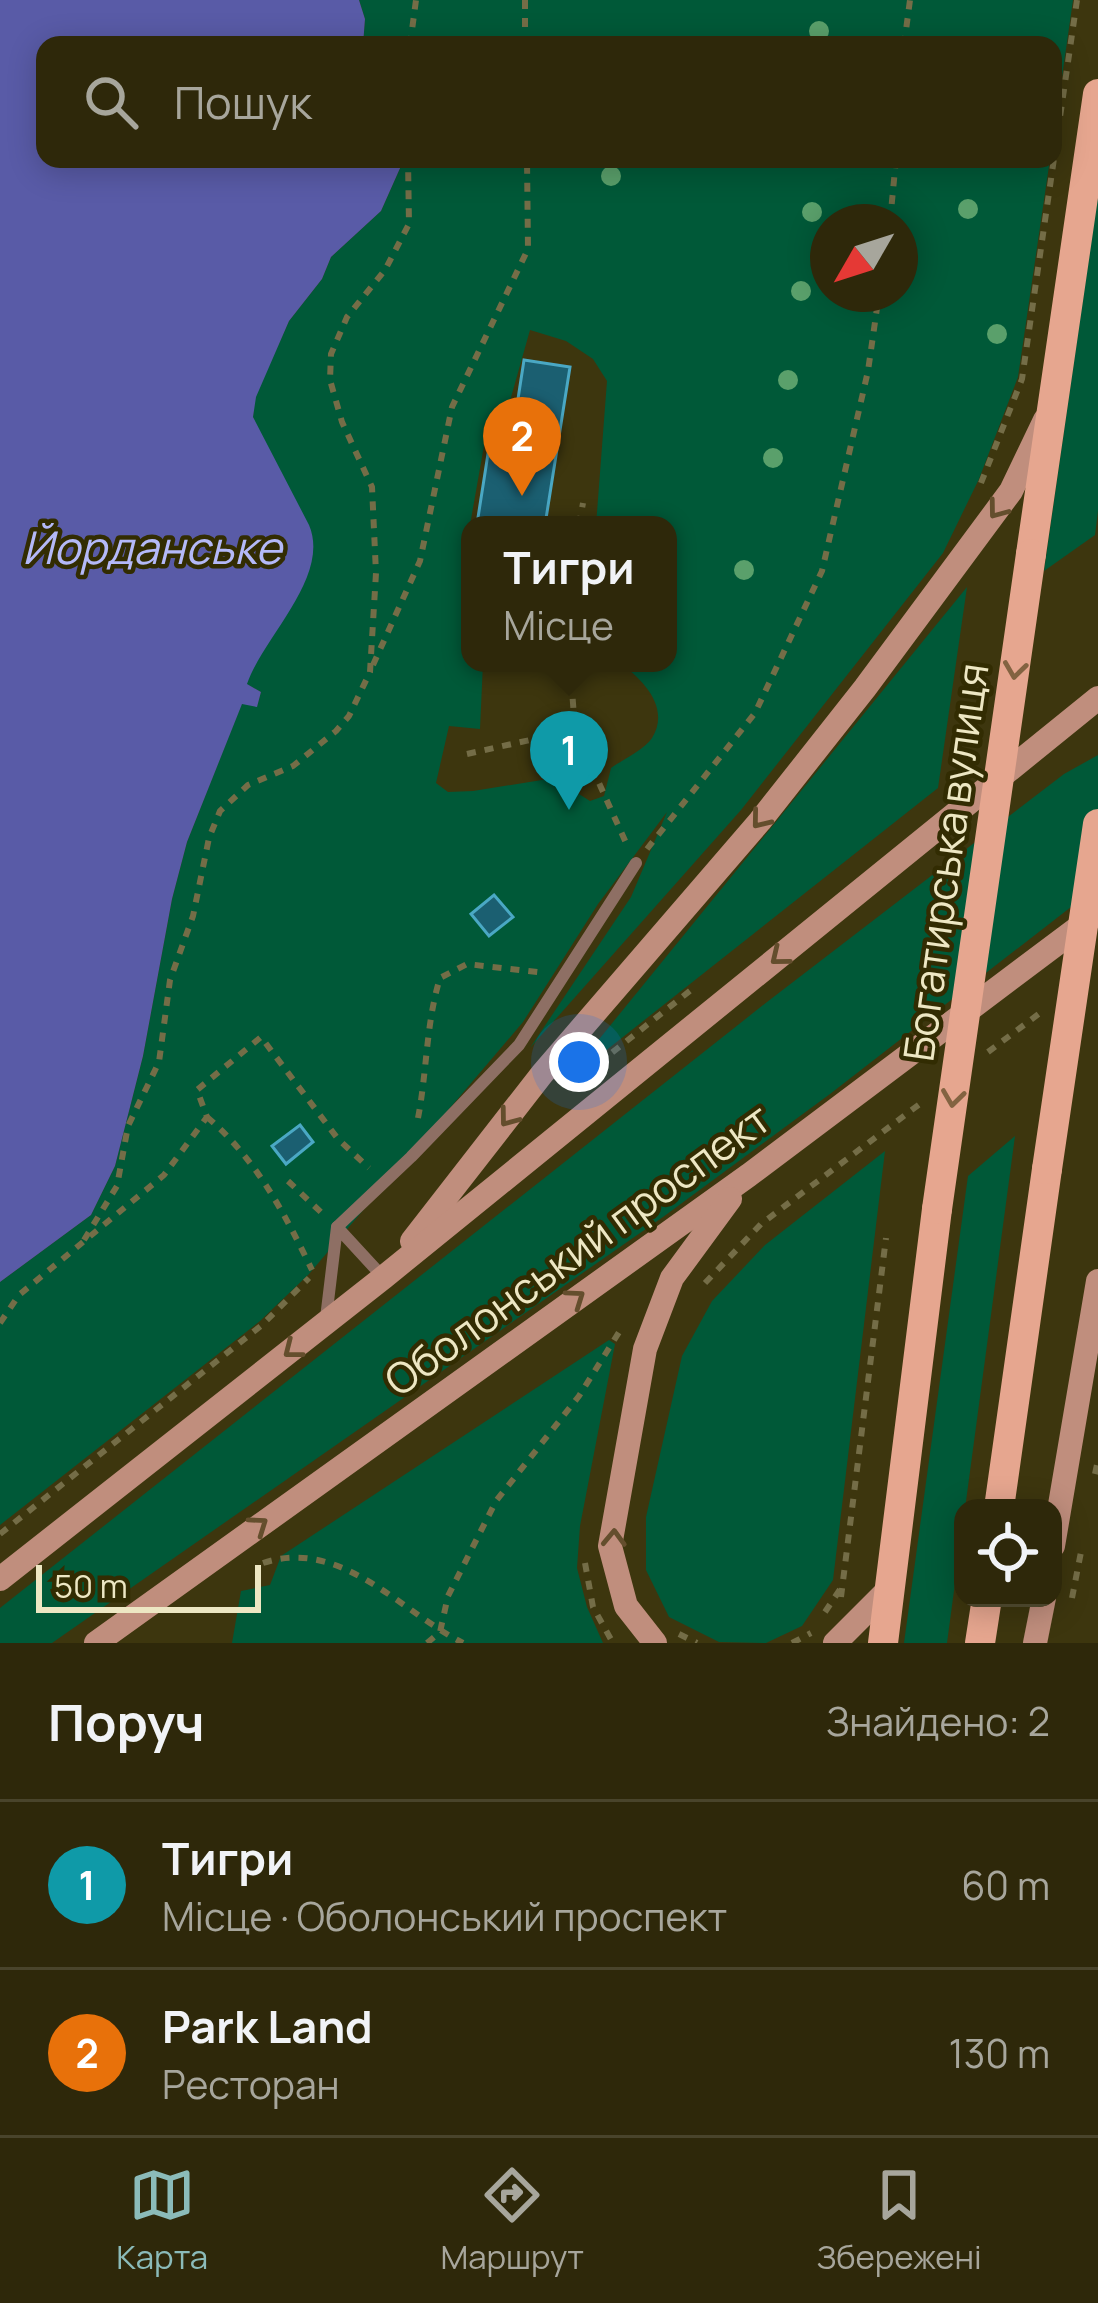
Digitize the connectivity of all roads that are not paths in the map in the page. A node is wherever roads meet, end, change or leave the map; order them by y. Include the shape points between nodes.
1 (1098, 94) edge
2 (1052, 407) junction
3 (1098, 698) edge
4 (1098, 824) edge
5 (636, 863) road end
6 (1098, 913) edge
7 (749, 1175) junction
8 (337, 1227) junction
9 (384, 1277) junction
10 (1098, 1281) edge
11 (325, 1324) junction
12 (1000, 1499) edge
13 (1061, 1499) edge
14 (0, 1580) edge
15 (889, 1589) junction
16 (986, 1607) edge
17 (1042, 1607) edge
18 (659, 1635) edge
19 (96, 1643) edge
20 (836, 1643) edge
21 (883, 1643) edge
22 (980, 1643) edge
23 (1035, 1643) edge

1 - 2 main road, Богатирська вулиця
2 -> 9 main road, Оболонський проспект via 1011,491 865,688 542,1074
2 -> 15 main road, Богатирська вулиця, bridge
3 -> 9 main road, Оболонський проспект
4 - 12 main road, bridge
5 - 8 lane via 519,1046
6 - 7 main road, Оболонський проспект
18 -> 7 main road via 626,1606 610,1546 645,1349 672,1278
19 -> 7 main road, Оболонський проспект
8 - 9 lane
8 - 11 lane
9 - 11 main road, Оболонський проспект
10 - 13 main road
11 -> 14 main road, Оболонський проспект
15 - 20 main road
15 - 21 main road, Богатирська вулиця
16 - 22 main road
17 - 23 main road

